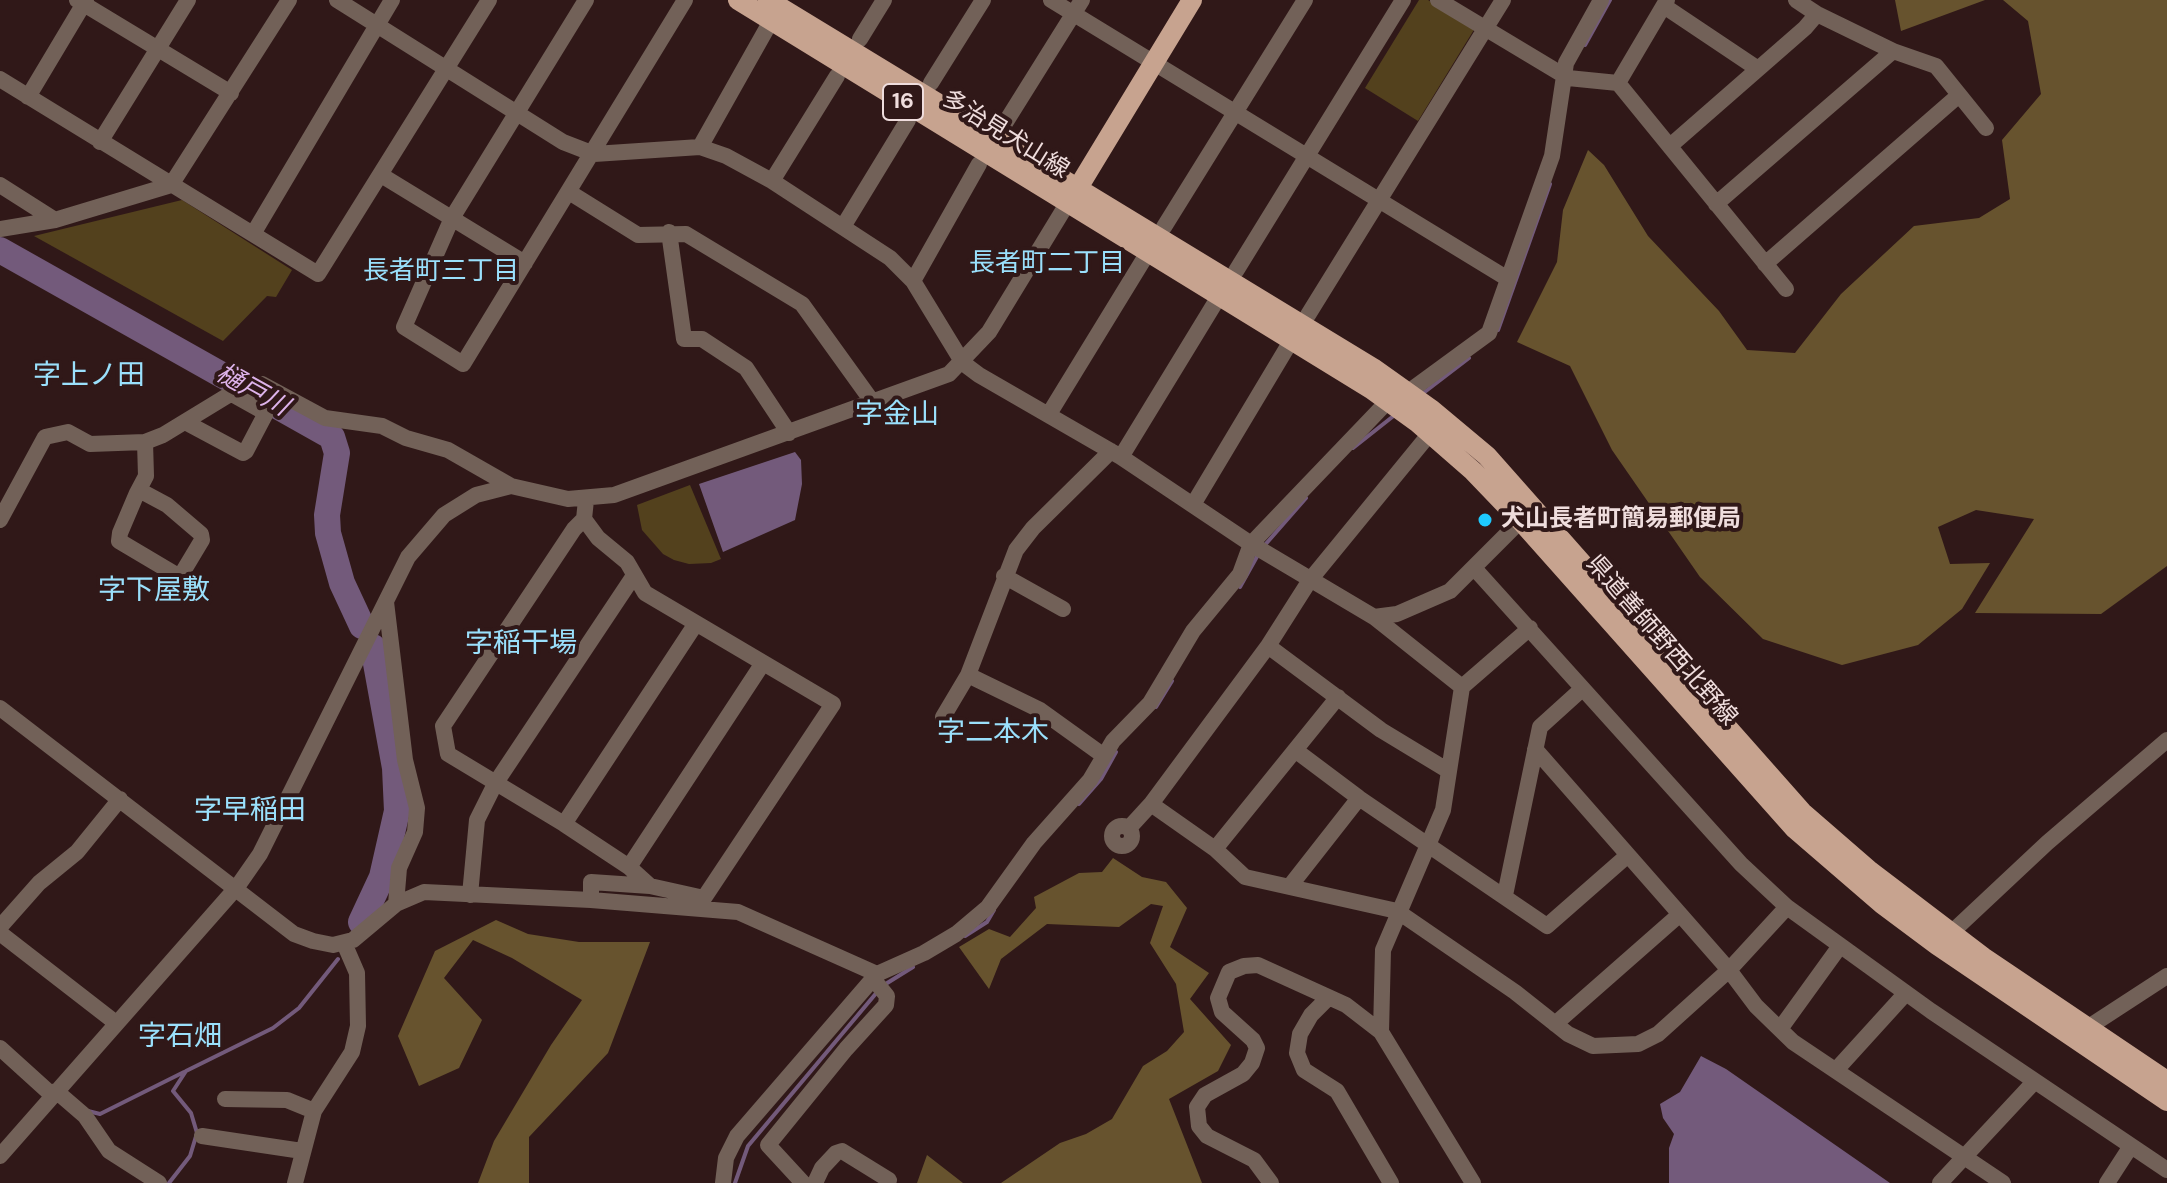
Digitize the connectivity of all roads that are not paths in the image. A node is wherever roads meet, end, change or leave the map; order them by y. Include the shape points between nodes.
1 (188, 0) edge
2 (289, 0) edge
3 (337, 0) edge
4 (392, 0) edge
5 (489, 0) edge
6 (586, 0) edge
7 (685, 0) edge
8 (738, 0) edge
9 (884, 0) edge
10 (983, 0) edge
11 (1051, 0) edge
12 (1192, 0) edge
13 (1305, 0) edge
14 (1403, 0) edge
15 (1438, 0) edge
16 (1503, 0) edge
17 (1601, 0) edge
18 (82, 1) edge
19 (1665, 3) edge
20 (1806, 5) edge
21 (776, 7) edge
22 (1078, 7) edge
23 (378, 24) junction
24 (1485, 29) junction
25 (860, 39) dead end
26 (158, 50) junction
27 (1893, 51) junction
28 (1154, 64) junction
29 (1758, 69) junction
30 (446, 71) junction
31 (837, 76) dead end
32 (1570, 78) junction
33 (0, 79) edge
34 (931, 83) dead end
35 (1618, 83) junction
36 (231, 93) junction
37 (1959, 95) junction
38 (28, 97) junction
39 (1236, 112) junction
40 (517, 114) junction
41 (908, 120) dead end
42 (1002, 128) dead end
43 (1986, 128) dead end
44 (100, 142) junction
45 (1670, 146) junction
46 (700, 147) junction
47 (594, 154) junction
48 (1306, 155) junction
49 (979, 164) dead end
50 (381, 175) junction
51 (772, 181) junction
52 (0, 185) edge
53 (171, 185) junction
54 (569, 192) junction
55 (1072, 196) junction
56 (1381, 202) junction
57 (1716, 204) junction
58 (452, 218) junction
59 (55, 220) junction
60 (844, 225) junction
61 (1164, 227) dead end
62 (0, 229) edge
63 (669, 232) junction
64 (253, 234) junction
65 (1147, 254) junction
66 (525, 263) junction
67 (1765, 264) junction
68 (1236, 271) dead end
69 (1508, 279) junction
70 (913, 281) junction
71 (1786, 289) dead end
72 (1215, 303) dead end
73 (1308, 315) dead end
74 (1291, 341) junction
75 (963, 363) junction
76 (235, 393) junction
77 (1405, 402) junction
78 (874, 404) junction
79 (1049, 414) junction
80 (185, 422) junction
81 (789, 433) junction
82 (1427, 437) dead end
83 (145, 442) junction
84 (1116, 454) junction
85 (511, 486) junction
86 (139, 490) junction
87 (586, 500) junction
88 (1194, 503) junction
89 (1527, 514) junction
90 (584, 519) junction
91 (0, 520) edge
92 (1251, 544) junction
93 (1475, 569) junction
94 (1004, 576) junction
95 (633, 577) junction
96 (1310, 580) junction
97 (386, 602) junction
98 (1063, 609) dead end
99 (1374, 617) junction
100 (695, 625) junction
101 (1530, 628) junction
102 (1268, 646) junction
103 (763, 663) junction
104 (968, 675) junction
105 (1462, 687) junction
106 (1582, 689) junction
107 (1338, 697) junction
108 (0, 708) edge
109 (943, 717) dead end
110 (2167, 740) edge
111 (1535, 749) junction
112 (1295, 750) junction
113 (1104, 756) junction
114 (1447, 770) junction
115 (495, 784) junction
116 (1359, 798) junction
117 (120, 799) junction
118 (1151, 804) junction
119 (564, 824) junction
120 (1129, 828) dead end
121 (1429, 847) junction
122 (1215, 849) junction
123 (1628, 855) junction
124 (629, 867) junction
125 (650, 886) junction
126 (1290, 886) junction
127 (237, 887) junction
128 (470, 895) junction
129 (1505, 895) junction
130 (591, 900) junction
131 (396, 904) junction
132 (1787, 907) junction
133 (1397, 911) junction
134 (1679, 915) junction
135 (0, 927) edge
136 (0, 933) edge
137 (1951, 933) junction
138 (344, 943) junction
139 (1840, 946) junction
140 (1729, 970) junction
141 (2167, 976) edge
142 (876, 977) junction
143 (1906, 993) junction
144 (1328, 998) junction
145 (116, 1023) junction
146 (1555, 1024) junction
147 (1780, 1029) junction
148 (1381, 1032) junction
149 (2081, 1033) junction
150 (0, 1048) edge
151 (1836, 1070) junction
152 (2035, 1081) junction
153 (2167, 1081) edge
154 (54, 1093) junction
155 (225, 1099) dead end
156 (2167, 1101) edge
157 (314, 1111) junction
158 (202, 1136) dead end
159 (2131, 1146) junction
160 (302, 1151) junction
161 (0, 1156) edge
162 (1964, 1156) junction
163 (2167, 1170) edge
164 (889, 1180) dead end
165 (159, 1183) edge
166 (295, 1183) edge
167 (723, 1183) edge
168 (803, 1183) edge
169 (815, 1183) edge
170 (1271, 1183) edge
171 (1391, 1183) edge
172 (1473, 1183) edge
173 (1940, 1183) edge
174 (2003, 1183) edge
175 (2107, 1183) edge

1 - 26 street
2 - 36 street
3 - 23 street
4 - 23 street
5 - 30 street
6 - 40 street
7 - 47 street
8 - 21 main road, 多治見犬山線 / 16
9 - 25 street
10 - 34 street
11 - 22 street
12 - 28 main road, 多治見犬山線
13 - 39 street
14 - 48 street
15 - 24 street
16 - 24 street
17 - 32 street via 1566,63
18 - 26 street
18 - 38 street
19 - 29 street
19 - 35 street
20 - 27 street
20 - 29 street
21 - 46 street
21 - 55 main road, 多治見犬山線 / 16
22 - 28 street
22 - 42 street
23 - 30 street
23 - 64 street
24 - 32 street
24 - 56 street
26 - 36 street
26 - 44 street
27 - 37 street via 1936,66
27 - 57 street
28 - 39 street
28 - 55 main road, 多治見犬山線
29 - 45 street
30 - 40 street
30 - 50 street
31 - 51 street
32 - 35 street
32 - 69 street via 1552,156
33 - 38 street
35 - 45 street
36 - 53 street
37 - 43 street
37 - 67 street
38 - 44 street
39 - 48 street
39 - 61 street
40 - 47 street
40 - 58 street
41 - 60 street
44 - 53 street
45 - 57 street
46 - 47 street
46 - 51 street
47 - 54 street
48 - 56 street
48 - 68 street
49 - 70 street
50 - 58 street
50 - 64 street via 318,274
51 - 60 street
52 - 59 street
53 - 59 street
53 - 64 street
54 - 63 street via 638,235
54 - 66 street
55 - 65 main road, 県道善師野西北野線
55 - 75 street via 989,332
55 - 77 main road, 県道善師野西北野線 via 1373,368
56 - 69 street
56 - 73 street
57 - 67 street
58 - 66 street
58 - 66 street via 404,327 463,364
59 - 62 street
60 - 70 street
63 - 78 street via 686,234 802,304
63 - 81 street via 684,339 702,339 746,368
65 - 74 main road, 県道善師野西北野線
65 - 79 street
67 - 71 street
69 - 77 street via 1489,333
70 - 75 street
72 - 84 street
74 - 77 main road, 県道善師野西北野線
74 - 88 street
75 - 78 street via 928,384
75 - 79 street
76 - 80 street
76 - 80 street via 266,413 243,453
76 - 85 street via 262,384 325,418 382,426 448,450
77 - 89 main road, 県道善師野西北野線 via 1487,456
77 - 92 street
78 - 81 street
79 - 84 street
80 - 83 street
81 - 87 street via 661,481
82 - 96 street
83 - 86 street via 146,476
83 - 91 street via 90,444 68,432 45,437
84 - 88 street
84 - 94 street via 1033,528
85 - 87 street
85 - 97 street via 476,495 444,515 408,557
86 - 86 street via 119,541 181,575 201,534
87 - 90 street
88 - 92 street
89 - 93 street
89 - 137 main road, 県道善師野西北野線 via 1802,812
89 - 149 main road, 県道善師野西北野線 via 1795,829 1882,904
90 - 95 street via 627,562
90 - 115 street via 443,726 448,754
92 - 96 street
92 - 113 street via 1240,574 1193,631 1150,703
93 - 99 street via 1428,602
93 - 101 street
94 - 98 street
94 - 104 street
95 - 100 street via 645,593
95 - 115 street
96 - 99 street
96 - 102 street
97 - 127 street via 279,821
97 - 131 street via 405,760 417,808 415,832 399,868
99 - 105 street
100 - 103 street
100 - 119 street
101 - 105 street
101 - 106 street
102 - 107 street
102 - 118 street
103 - 124 street
103 - 125 street via 833,704 704,898
104 - 109 street
104 - 113 street via 1040,710
105 - 114 street
106 - 111 street via 1540,727
106 - 132 street via 1741,864
107 - 112 street
107 - 114 street
108 - 117 street
110 - 137 street
111 - 123 street
111 - 129 street
112 - 116 street
112 - 122 street
113 - 142 street via 988,907 956,934
114 - 121 street via 1443,810
115 - 119 street
115 - 128 street via 477,820
116 - 121 street
116 - 126 street
117 - 127 street
117 - 135 street via 77,852 39,883
118 - 120 street
118 - 122 street
119 - 124 street
121 - 129 street
121 - 133 street
122 - 126 street via 1245,877
123 - 129 street via 1547,926
123 - 134 street
124 - 125 street
125 - 130 street via 591,882
126 - 133 street
127 - 138 street via 294,934
127 - 145 street
128 - 130 street
128 - 131 street via 424,892
130 - 142 street via 738,912
131 - 138 street
132 - 139 street
132 - 140 street
133 - 146 street
133 - 148 street via 1383,950
134 - 140 street
134 - 146 street
136 - 145 street
137 - 149 main road, 県道善師野西北野線
138 - 157 street via 357,973 358,1026 352,1052
139 - 143 street
139 - 147 street
140 - 146 street via 1672,1023 1638,1044 1593,1046
140 - 147 street
141 - 149 street
142 - 167 street via 737,1136 726,1158
142 - 168 street via 886,1005 768,1145
143 - 151 street
143 - 152 street
144 - 148 street
144 - 170 street via 1258,965 1229,972 1222,985 1222,1012 1257,1048 1243,1074 1205,1095 1197,1107 1199,1126 1207,1136 1254,1160
144 - 171 street via 1300,1034 1297,1053 1304,1070 1337,1091
145 - 154 street
147 - 151 street
148 - 172 street
149 - 153 main road, 県道善師野西北野線
149 - 156 main road, 県道善師野西北野線
150 - 154 street
151 - 162 street
152 - 159 street
152 - 162 street
154 - 161 street
154 - 165 street via 85,1116 109,1151
155 - 157 street via 287,1100
157 - 160 street
158 - 160 street
159 - 163 street
159 - 175 street
160 - 166 street
162 - 173 street
162 - 174 street
164 - 169 street via 842,1151 822,1168

